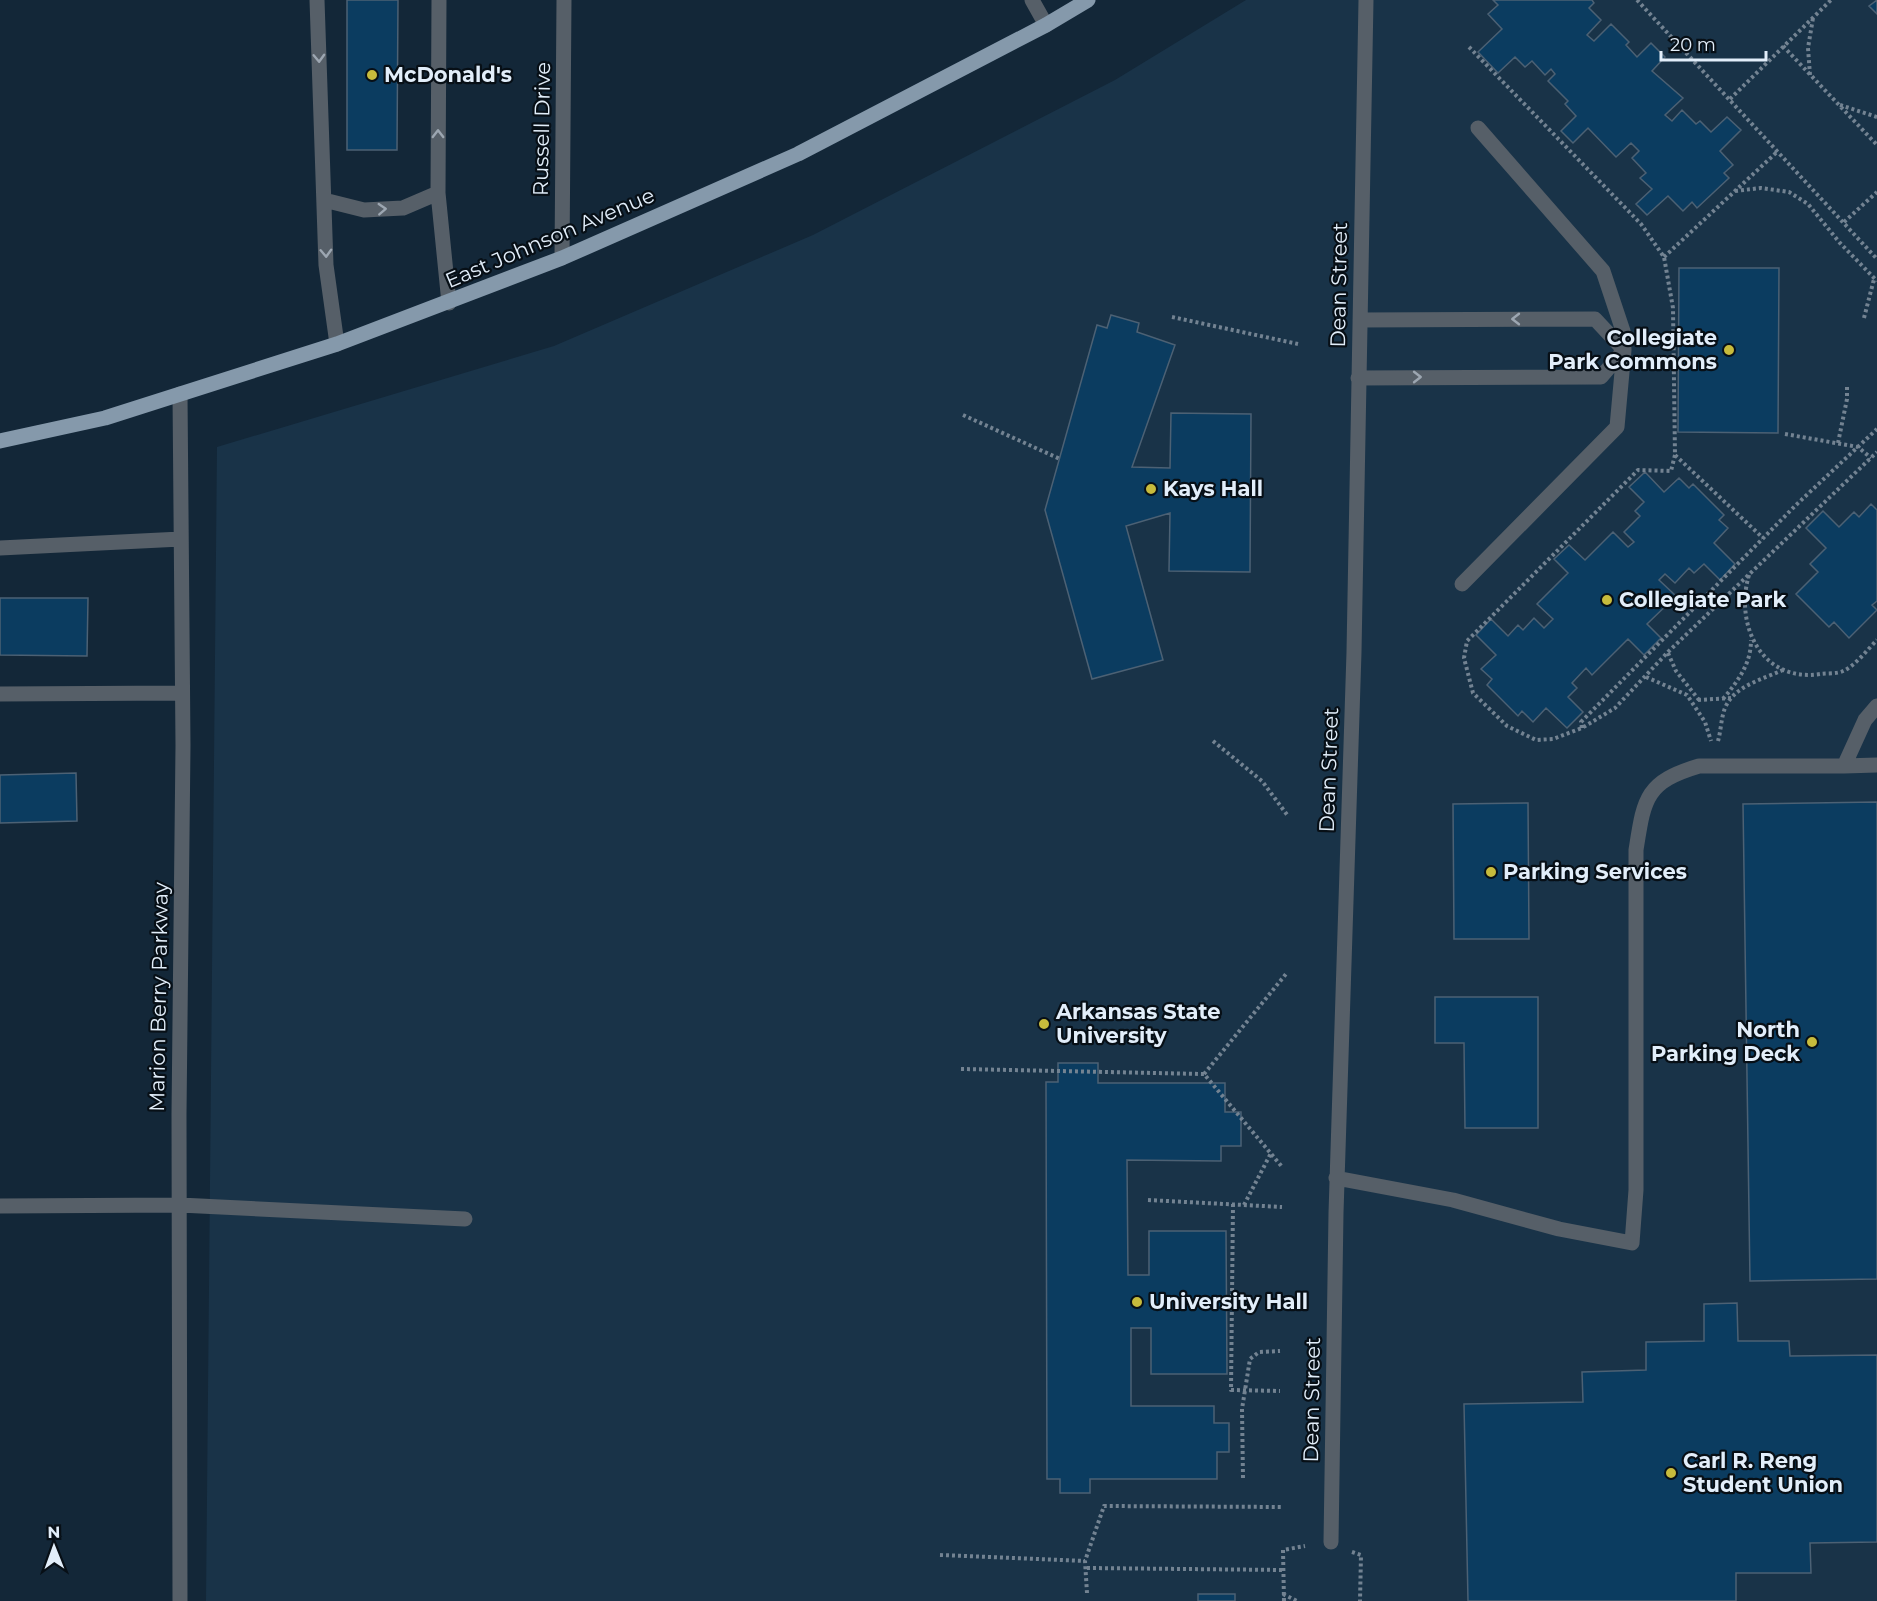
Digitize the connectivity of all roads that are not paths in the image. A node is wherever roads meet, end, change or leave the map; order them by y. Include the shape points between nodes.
1 (317, 0) edge
2 (439, 0) edge
3 (564, 0) edge
4 (1032, 0) edge
5 (1088, 0) edge
6 (1366, 0) edge
7 (1046, 26) junction
8 (1478, 128) dead end
9 (438, 193) junction
10 (324, 200) junction
11 (562, 258) junction
12 (448, 303) junction
13 (1360, 320) junction
14 (337, 344) junction
15 (1624, 350) junction
16 (1358, 378) junction
17 (180, 394) junction
18 (0, 441) edge
19 (181, 539) junction
20 (0, 548) edge
21 (1462, 584) dead end
22 (182, 693) junction
23 (0, 694) edge
24 (1877, 706) edge
25 (1877, 765) edge
26 (1844, 766) junction
27 (1336, 1178) junction
28 (180, 1205) junction
29 (0, 1206) edge
30 (465, 1219) dead end
31 (1331, 1542) road end
32 (180, 1601) edge

1 -> 10 street
9 -> 2 street
3 - 11 street, Russell Drive
4 - 7 street
5 - 7 main road, East Johnson Avenue
6 - 13 street, Dean Street
7 - 11 main road, East Johnson Avenue via 798,154
8 - 15 street via 1603,272 1623,331
10 -> 9 street via 364,210 403,208
9 - 12 street
10 -> 14 street via 326,265
11 - 12 main road, East Johnson Avenue
12 - 14 main road, East Johnson Avenue
15 -> 13 street via 1595,319
13 - 16 street, Dean Street
14 - 17 main road, East Johnson Avenue
16 -> 15 street via 1601,377
15 - 21 street via 1617,427
16 - 27 street, Dean Street
17 - 18 main road, East Johnson Avenue via 105,418
17 - 19 street, Marion Berry Parkway
19 - 20 street
19 - 22 street, Marion Berry Parkway
22 - 23 street
22 - 28 street, Marion Berry Parkway
24 - 26 street via 1865,720
25 - 26 street
26 - 27 street via 1699,766 1676,773 1655,786 1642,808 1636,850 1636,1190 1632,1243 1559,1229 1454,1200
27 - 31 street, Dean Street
28 - 29 street
28 - 30 street
28 - 32 street, Marion Berry Parkway

